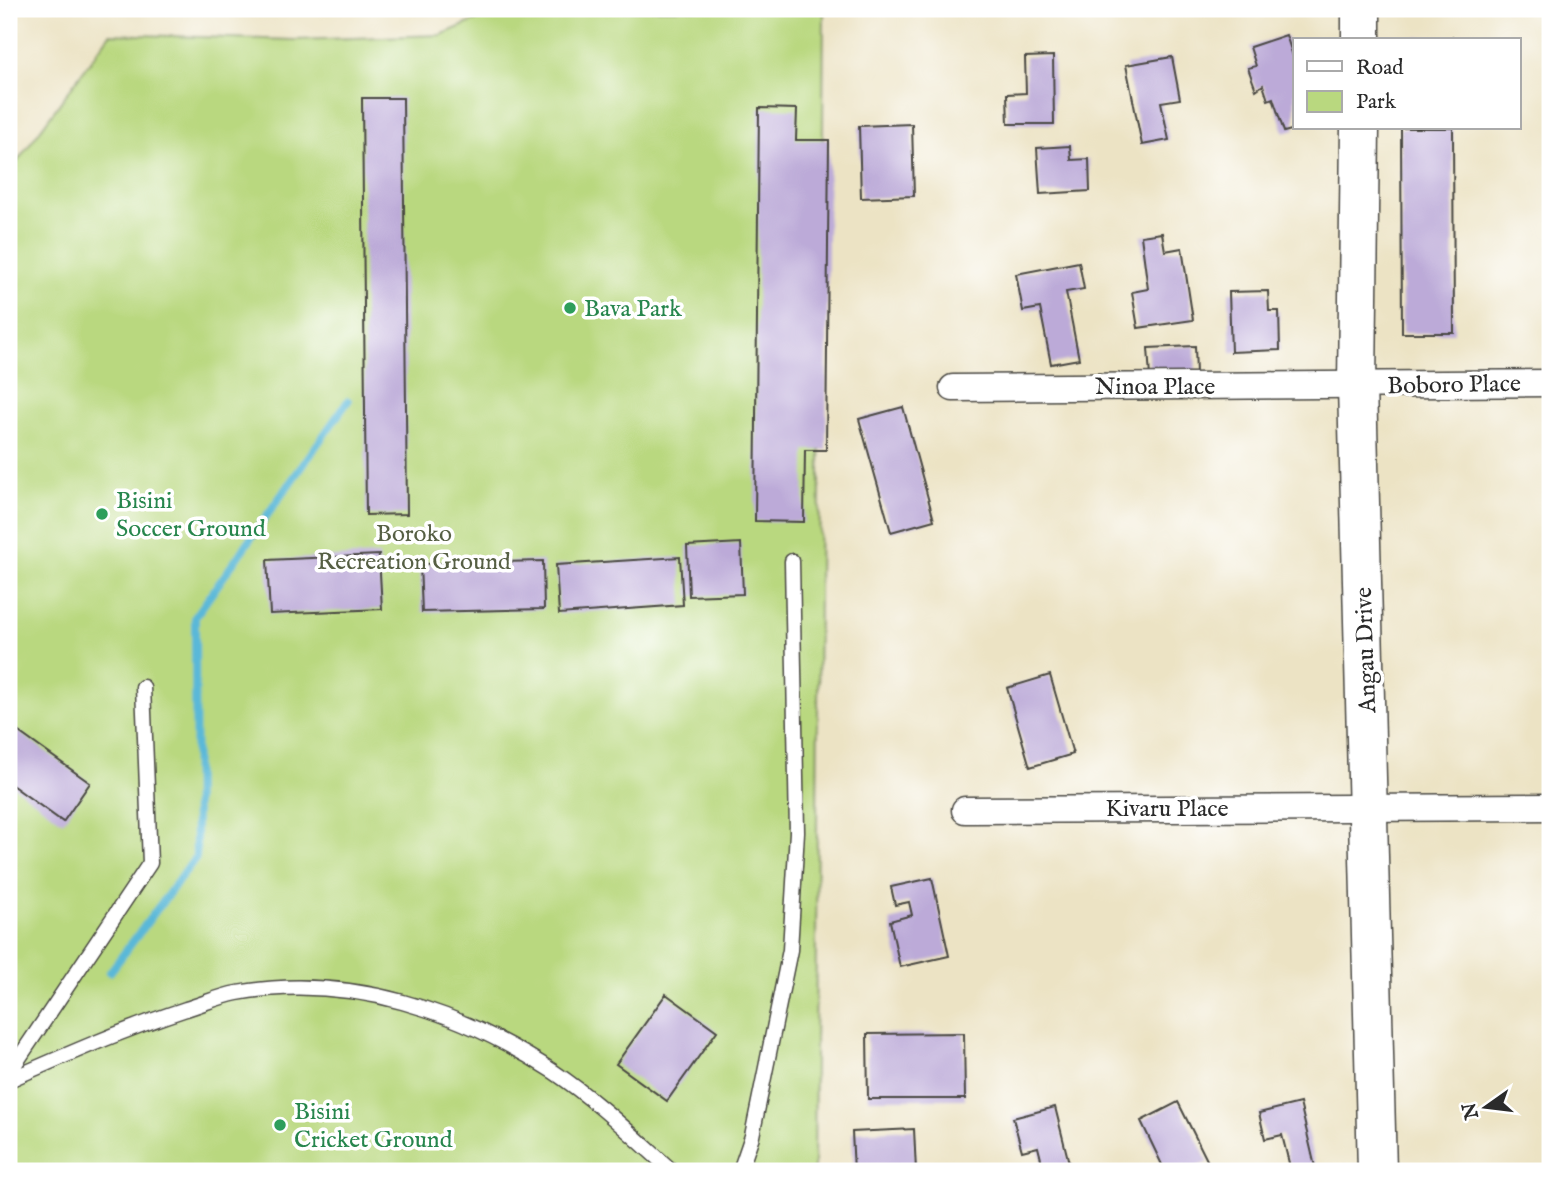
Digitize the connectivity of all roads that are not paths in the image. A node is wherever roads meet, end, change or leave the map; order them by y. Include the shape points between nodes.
1 (1361, 9) edge
2 (1361, 38) edge
3 (1360, 130) edge
4 (1550, 383) edge
5 (1357, 385) junction
6 (953, 388) dead end
7 (792, 561) dead end
8 (143, 687) dead end
9 (1370, 807) junction
10 (1550, 807) edge
11 (965, 810) dead end
12 (9, 1073) edge
13 (9, 1080) edge
14 (672, 1171) edge
15 (740, 1171) edge
16 (1377, 1171) edge

1 - 2 street
3 - 5 street, Angau Drive
4 - 5 street, Boboro Place
5 - 6 street, Ninoa Place
5 - 9 street, Angau Drive
7 - 15 lane via 797,832 790,950 752,1136
8 - 12 lane via 150,863
9 - 10 street, Kivaru Place
9 - 11 street, Kivaru Place
9 - 16 street, Angau Drive
13 - 14 lane via 115,1033 236,993 317,987 407,1001 467,1023 554,1072

